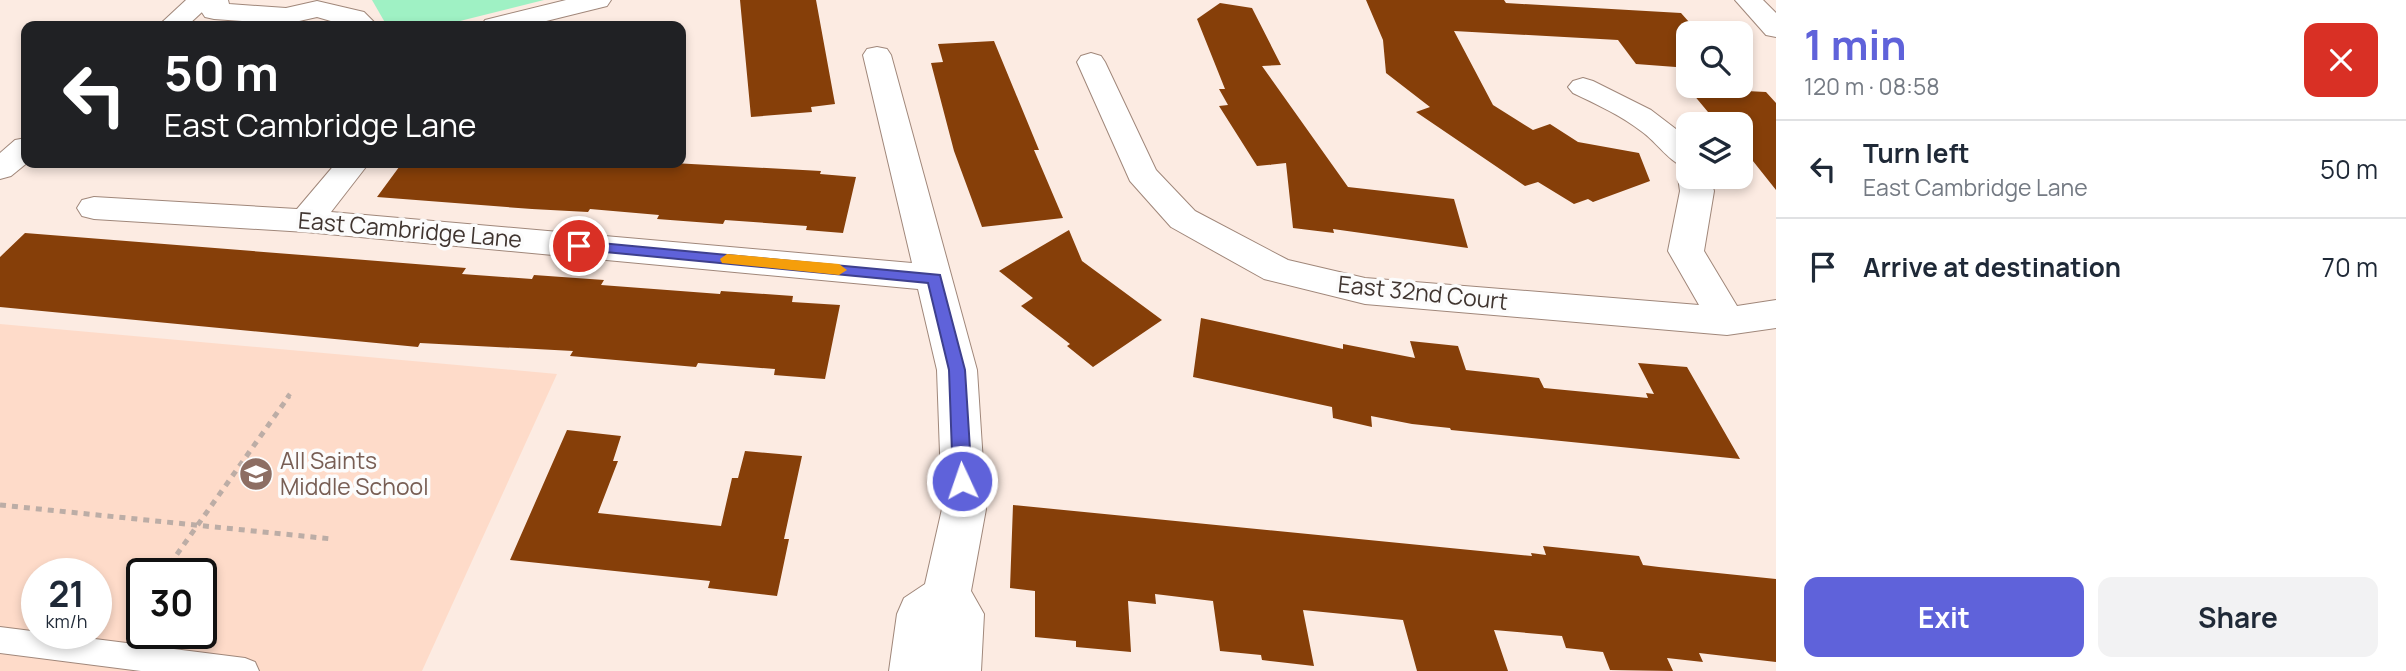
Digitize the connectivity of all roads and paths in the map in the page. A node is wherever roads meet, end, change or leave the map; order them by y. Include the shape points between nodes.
1 (598, 0) edge
2 (1748, 0) edge
3 (210, 1) edge
4 (311, 5) edge
5 (179, 21) edge
6 (358, 21) edge
7 (515, 21) edge
8 (1776, 29) edge
9 (877, 55) dead end
10 (1091, 62) dead end
11 (1583, 87) dead end
12 (1676, 143) edge
13 (349, 168) edge
14 (1697, 189) edge
15 (94, 208) dead end
16 (306, 220) junction
17 (935, 278) junction
18 (1776, 314) edge
19 (1727, 321) junction
20 (292, 391) dead end
21 (0, 505) edge
22 (197, 525) junction
23 (332, 539) dead end
24 (174, 558) edge
25 (946, 597) junction
26 (0, 640) edge
27 (245, 671) edge
28 (914, 671) edge
29 (956, 671) edge

1 - 7 street
2 - 8 street
3 - 4 street via 214,11 286,16
3 - 5 street
4 - 6 street
9 - 17 street
10 - 19 street, East 32nd Court via 1143,174 1158,192 1183,219 1277,270 1365,291
11 - 12 street via 1636,111
13 - 16 street
14 - 19 street via 1686,251
15 - 16 street, East Cambridge Lane
16 - 17 street, East Cambridge Lane
17 - 25 street via 957,370 964,509
18 - 19 street, East 32nd Court
20 - 22 path
21 - 22 path
22 - 23 path
22 - 24 path
25 - 28 street via 921,614
25 - 29 street via 960,614
26 - 27 lane

